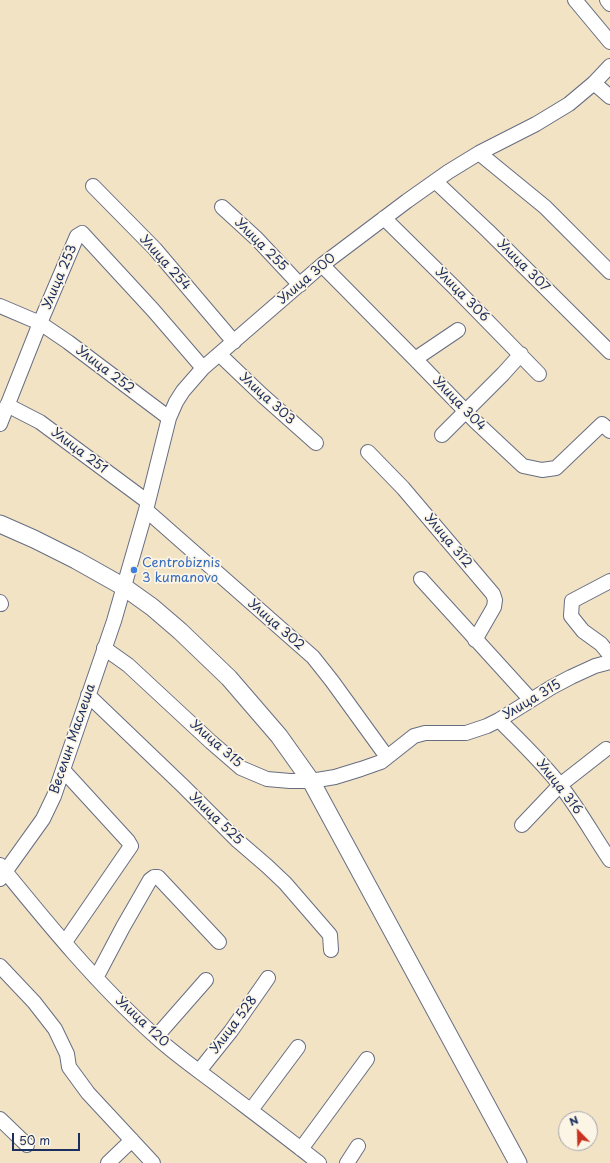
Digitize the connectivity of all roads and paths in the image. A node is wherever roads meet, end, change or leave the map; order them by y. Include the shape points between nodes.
1 (575, 0) edge
2 (607, 0) edge
3 (610, 4) edge
4 (610, 42) edge
5 (610, 66) edge
6 (594, 83) junction
7 (610, 97) edge
8 (479, 153) junction
9 (436, 182) junction
10 (93, 186) dead end
11 (222, 207) dead end
12 (384, 218) junction
13 (322, 265) junction
14 (610, 272) edge
15 (300, 284) junction
16 (0, 306) edge
17 (40, 323) junction
18 (458, 330) dead end
19 (234, 342) junction
20 (610, 352) edge
21 (219, 354) junction
22 (521, 354) junction
23 (415, 359) junction
24 (203, 368) junction
25 (539, 374) dead end
26 (7, 405) junction
27 (465, 411) junction
28 (169, 418) junction
29 (0, 424) edge
30 (610, 431) edge
31 (442, 435) dead end
32 (316, 443) dead end
33 (368, 452) dead end
34 (147, 506) junction
35 (0, 524) edge
36 (422, 579) dead end
37 (610, 581) edge
38 (124, 587) junction
39 (475, 640) junction
40 (104, 648) junction
41 (610, 655) edge
42 (610, 662) edge
43 (88, 695) junction
44 (531, 700) junction
45 (499, 720) junction
46 (606, 749) dead end
47 (387, 757) junction
48 (63, 770) junction
49 (311, 781) junction
50 (560, 785) junction
51 (522, 825) dead end
52 (610, 860) edge
53 (2, 871) edge
54 (65, 942) junction
55 (219, 942) dead end
56 (331, 950) dead end
57 (0, 966) edge
58 (96, 978) junction
59 (268, 978) dead end
60 (206, 980) dead end
61 (156, 1037) junction
62 (298, 1047) dead end
63 (367, 1059) dead end
64 (199, 1071) junction
65 (251, 1110) junction
66 (0, 1119) edge
67 (132, 1140) junction
68 (28, 1146) dead end
69 (358, 1146) dead end
70 (301, 1149) junction
71 (108, 1163) edge
72 (153, 1163) edge
73 (319, 1163) edge
74 (346, 1163) edge
75 (518, 1163) edge

1 - 4 street
2 - 3 street
5 - 6 street, Улица 300
6 - 7 street
6 - 8 street, Улица 300 via 569,104
8 - 9 street, Улица 300
8 - 14 street via 545,207
9 - 12 street, Улица 300
9 - 20 street, Улица 307
10 - 19 street, Улица 254 via 155,250
11 - 15 street, Улица 255
12 - 13 street, Улица 300
12 - 22 street, Улица 306
13 - 15 street, Улица 300
13 - 23 street, Улица 304
15 - 19 street, Улица 300
16 - 17 street, Улица 252
17 - 24 street, Улица 253 via 77,236 82,233
17 - 26 street
17 - 28 street, Улица 252
18 - 23 street
19 - 21 street, Улица 300
21 - 24 street, Улица 300
21 - 32 street, Улица 303
22 - 25 street, Улица 306
22 - 27 street
23 - 27 street, Улица 304
24 - 28 street, Улица 300 via 183,391
26 - 29 street
26 - 34 street, Улица 251 via 40,422
27 - 30 street, Улица 304 via 523,466 542,470 556,468 602,424
27 - 31 street
28 - 34 street, Улица 300
33 - 39 street, Улица 312 via 403,488 493,594 494,607
34 - 38 street, Улица 300
34 - 47 street, Улица 302 via 313,657
35 - 38 main road via 76,560
36 - 39 street
37 - 41 street via 572,601 571,616 584,632 601,644
38 - 40 street, Веселин Маслеша
38 - 49 main road via 180,630 229,678 279,736
39 - 44 street
40 - 43 street, Веселин Маслеша
40 - 49 street, Улица 315 via 128,665 241,768 267,779
42 - 44 street, Улица 315 via 571,677
43 - 48 street, Веселин Маслеша
43 - 56 street, Улица 525 via 285,884 330,935
44 - 45 street, Улица 315
45 - 47 street, Улица 315 via 466,733 425,733 414,736
45 - 50 street, Улица 316
46 - 50 street
47 - 49 street, Улица 315 via 381,762 361,769
48 - 53 street, Веселин Маслеша via 43,819
48 - 54 street via 131,846
49 - 75 main road
50 - 51 street
50 - 52 street, Улица 316
53 - 54 street, Улица 120
54 - 58 street, Улица 120
55 - 58 street via 158,877 154,877 122,927
57 - 67 street via 55,1029 67,1054 69,1067 88,1093
58 - 61 street, Улица 120
59 - 64 street, Улица 528
60 - 61 street
61 - 64 street, Улица 120
62 - 65 street
63 - 70 street
64 - 65 street, Улица 120
65 - 70 street, Улица 120
66 - 68 street
67 - 71 street
67 - 72 street
69 - 74 street
70 - 73 street, Улица 120

